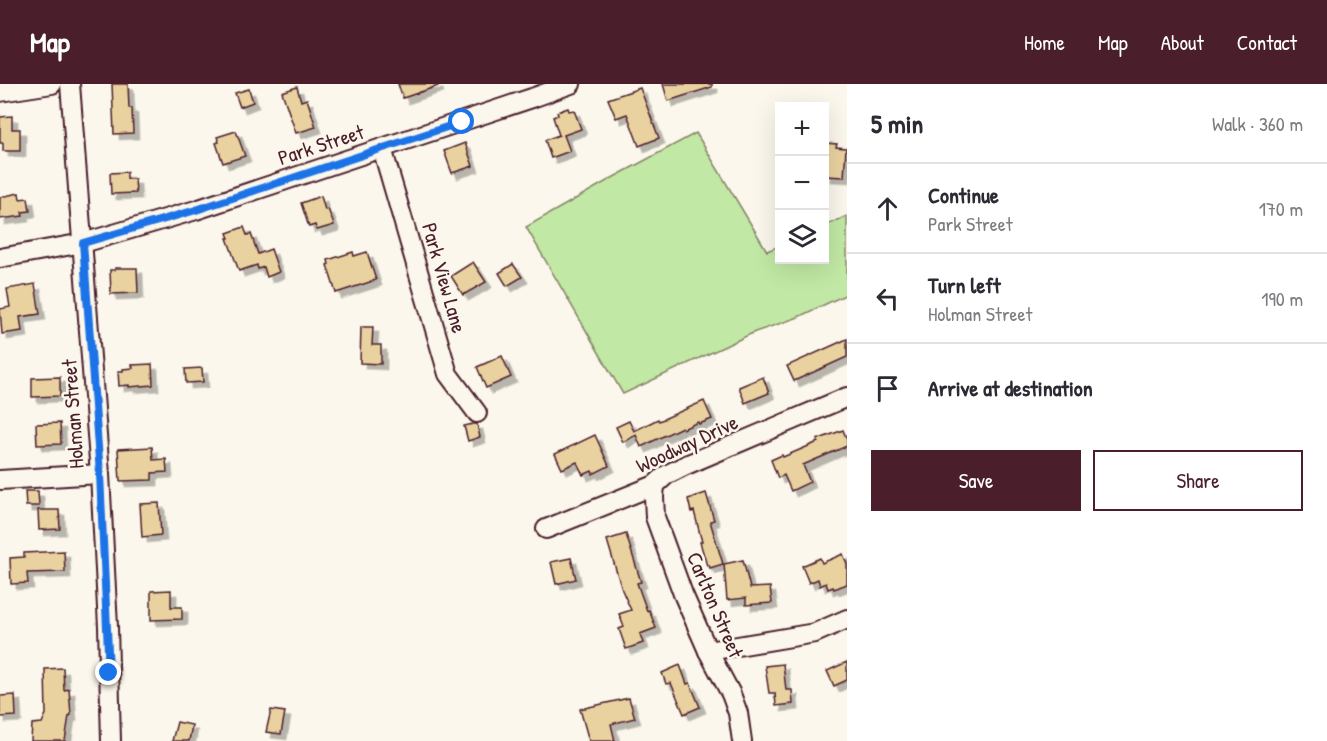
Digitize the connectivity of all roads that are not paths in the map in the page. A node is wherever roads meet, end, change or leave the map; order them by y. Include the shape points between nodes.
1 (52, 84) edge
2 (70, 84) edge
3 (571, 84) edge
4 (529, 91) edge
5 (0, 92) edge
6 (382, 148) junction
7 (83, 243) junction
8 (0, 258) edge
9 (847, 398) edge
10 (477, 413) dead end
11 (100, 474) junction
12 (0, 480) edge
13 (655, 485) junction
14 (546, 529) dead end
15 (847, 619) edge
16 (708, 651) junction
17 (111, 741) edge
18 (742, 741) edge

1 - 5 street
2 - 7 street, Holman Street
3 - 4 street, Park Street
4 - 6 street, Park Street
6 - 7 street, Park Street
6 - 10 street, Park View Lane via 448,374
7 - 8 street, Park Street
7 - 11 street, Holman Street
9 - 13 street, Woodway Drive via 686,465
11 - 12 street
11 - 17 street, Holman Street
13 - 14 street, Woodway Drive
13 - 16 street, Carlton Street via 655,516
15 - 16 street via 815,633
16 - 18 street, Carlton Street via 731,694

